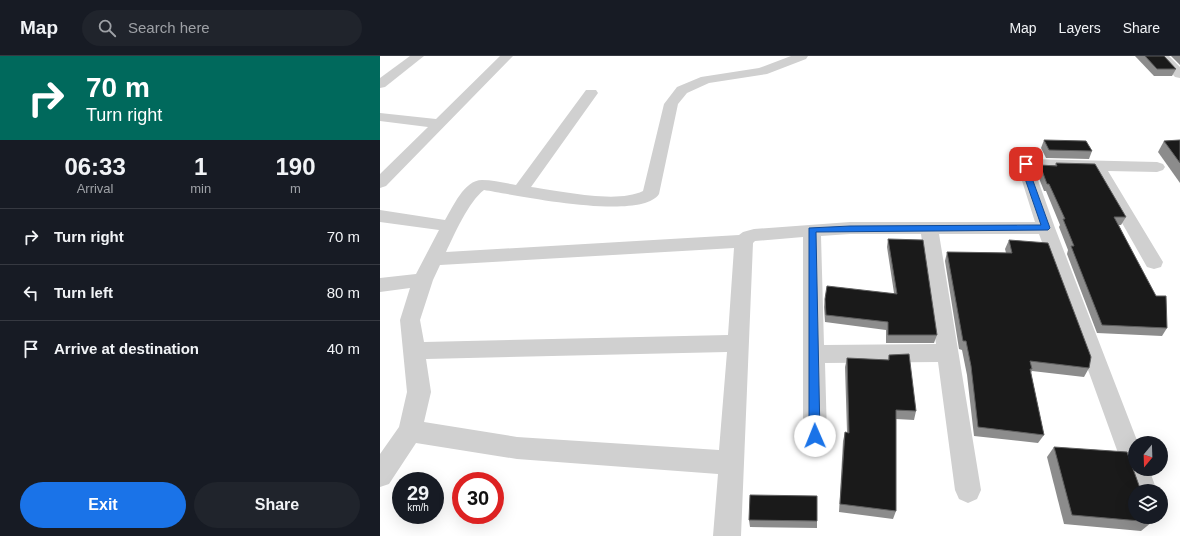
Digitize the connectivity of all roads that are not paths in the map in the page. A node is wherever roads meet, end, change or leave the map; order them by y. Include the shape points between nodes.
1 (418, 56) edge
2 (507, 56) edge
3 (802, 56) edge
4 (1162, 56) edge
5 (1180, 74) edge
6 (380, 84) edge
7 (591, 93) dead end
8 (380, 118) edge
9 (440, 124) junction
10 (1097, 166) junction
11 (1157, 167) dead end
12 (380, 183) edge
13 (520, 191) junction
14 (380, 216) edge
15 (450, 226) junction
16 (929, 228) junction
17 (1046, 228) junction
18 (812, 230) junction
19 (744, 241) junction
20 (433, 259) junction
21 (1154, 262) dead end
22 (423, 280) junction
23 (388, 284) edge
24 (380, 297) edge
25 (738, 343) junction
26 (414, 351) junction
27 (947, 353) junction
28 (814, 354) junction
29 (410, 431) junction
30 (815, 436) dead end
31 (1128, 449) edge
32 (732, 463) junction
33 (380, 474) edge
34 (968, 490) dead end
35 (727, 536) edge

1 - 6 street
2 - 9 street
3 - 13 street via 762,71 706,80 682,90 671,104 651,194 639,200 599,202
4 - 5 street
7 - 13 street
8 - 9 street
9 - 12 street
10 - 11 street
10 - 17 street via 1025,165
10 - 21 street
13 - 15 street via 481,186 472,191
14 - 15 street
15 - 20 street
16 - 17 street
16 - 18 street
16 - 27 street
17 - 31 street
18 - 19 street via 754,234
18 - 28 street
19 - 20 street
19 - 25 street
20 - 22 street
22 - 23 street
22 - 26 street via 410,320
23 - 24 street
25 - 26 street
25 - 32 street
26 - 29 street via 419,392
27 - 28 street
27 - 34 street
28 - 30 street
29 - 32 street via 517,448
29 - 33 street
32 - 35 street

